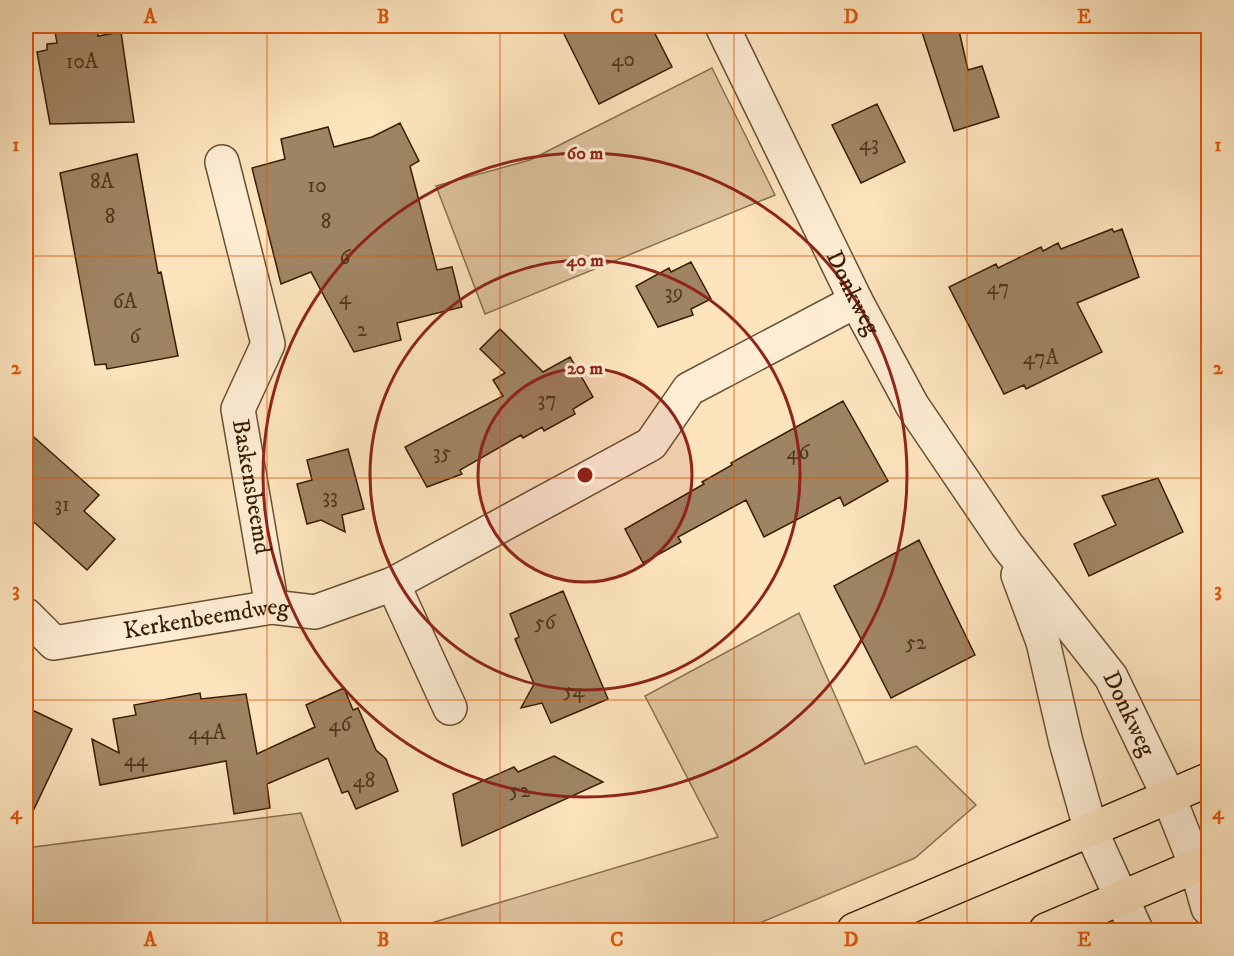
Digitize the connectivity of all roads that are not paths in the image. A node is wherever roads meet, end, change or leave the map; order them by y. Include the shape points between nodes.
1 (722, 26) edge
2 (222, 162) dead end
3 (856, 301) junction
4 (1007, 545) junction
5 (393, 584) junction
6 (272, 607) junction
7 (26, 615) edge
8 (450, 708) dead end
9 (1209, 780) edge
10 (1168, 795) junction
11 (1091, 831) junction
12 (1202, 863) edge
13 (1119, 898) junction
14 (1209, 908) edge
15 (854, 930) edge
16 (1046, 930) edge
17 (1136, 930) edge

1 - 3 street, Donkweg
2 - 6 street, Baskensbeemd via 268,344 238,409
3 - 4 street, Donkweg via 912,405
3 - 5 street, Kerkenbeemdweg via 689,389 651,444
4 - 10 street, Donkweg via 1111,677
4 - 11 street, Donkweg via 1043,642
5 - 6 street, Kerkenbeemdweg via 315,612
5 - 8 street
6 - 7 street, Kerkenbeemdweg via 54,643
9 - 10 highway
10 - 11 highway
10 - 12 street, Donkweg
11 - 13 street, Donkweg
11 - 15 highway
12 - 13 highway
12 - 14 street, Donkweg
13 - 16 highway
13 - 17 street, Donkweg

